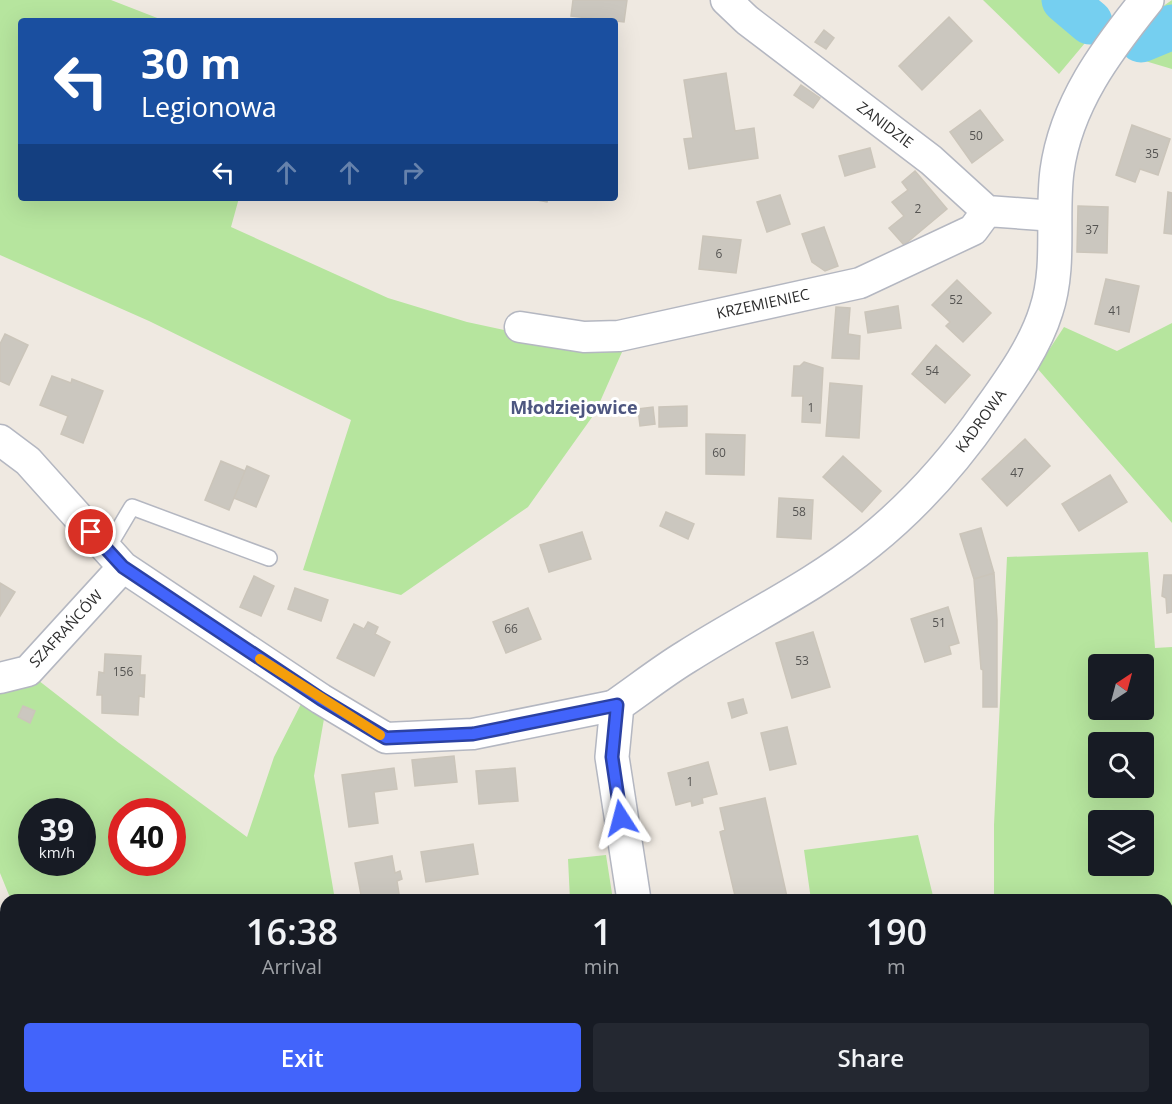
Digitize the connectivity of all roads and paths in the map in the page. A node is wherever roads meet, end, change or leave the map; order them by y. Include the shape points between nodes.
1 (726, 0) edge
2 (1147, 0) edge
3 (987, 212) junction
4 (1055, 216) junction
5 (520, 327) dead end
6 (0, 440) edge
7 (115, 558) junction
8 (269, 558) dead end
9 (0, 678) edge
10 (617, 705) junction
11 (633, 894) edge

1 - 3 street, ZANIDZIE via 931,160
2 - 4 street, KADROWA via 1106,51 1070,114 1057,171
3 - 4 street
3 - 5 street, KRZEMIENIEC via 973,230 860,283 619,336 584,337
4 - 10 street, KADROWA via 1054,276 1046,312 1017,372 914,503 803,590 686,657
6 - 7 street via 28,461
7 - 8 lane via 132,507
7 - 9 street, SZAFRAŃCÓW via 28,671
7 - 10 street via 321,699 386,738 473,734
10 - 11 street via 612,757

